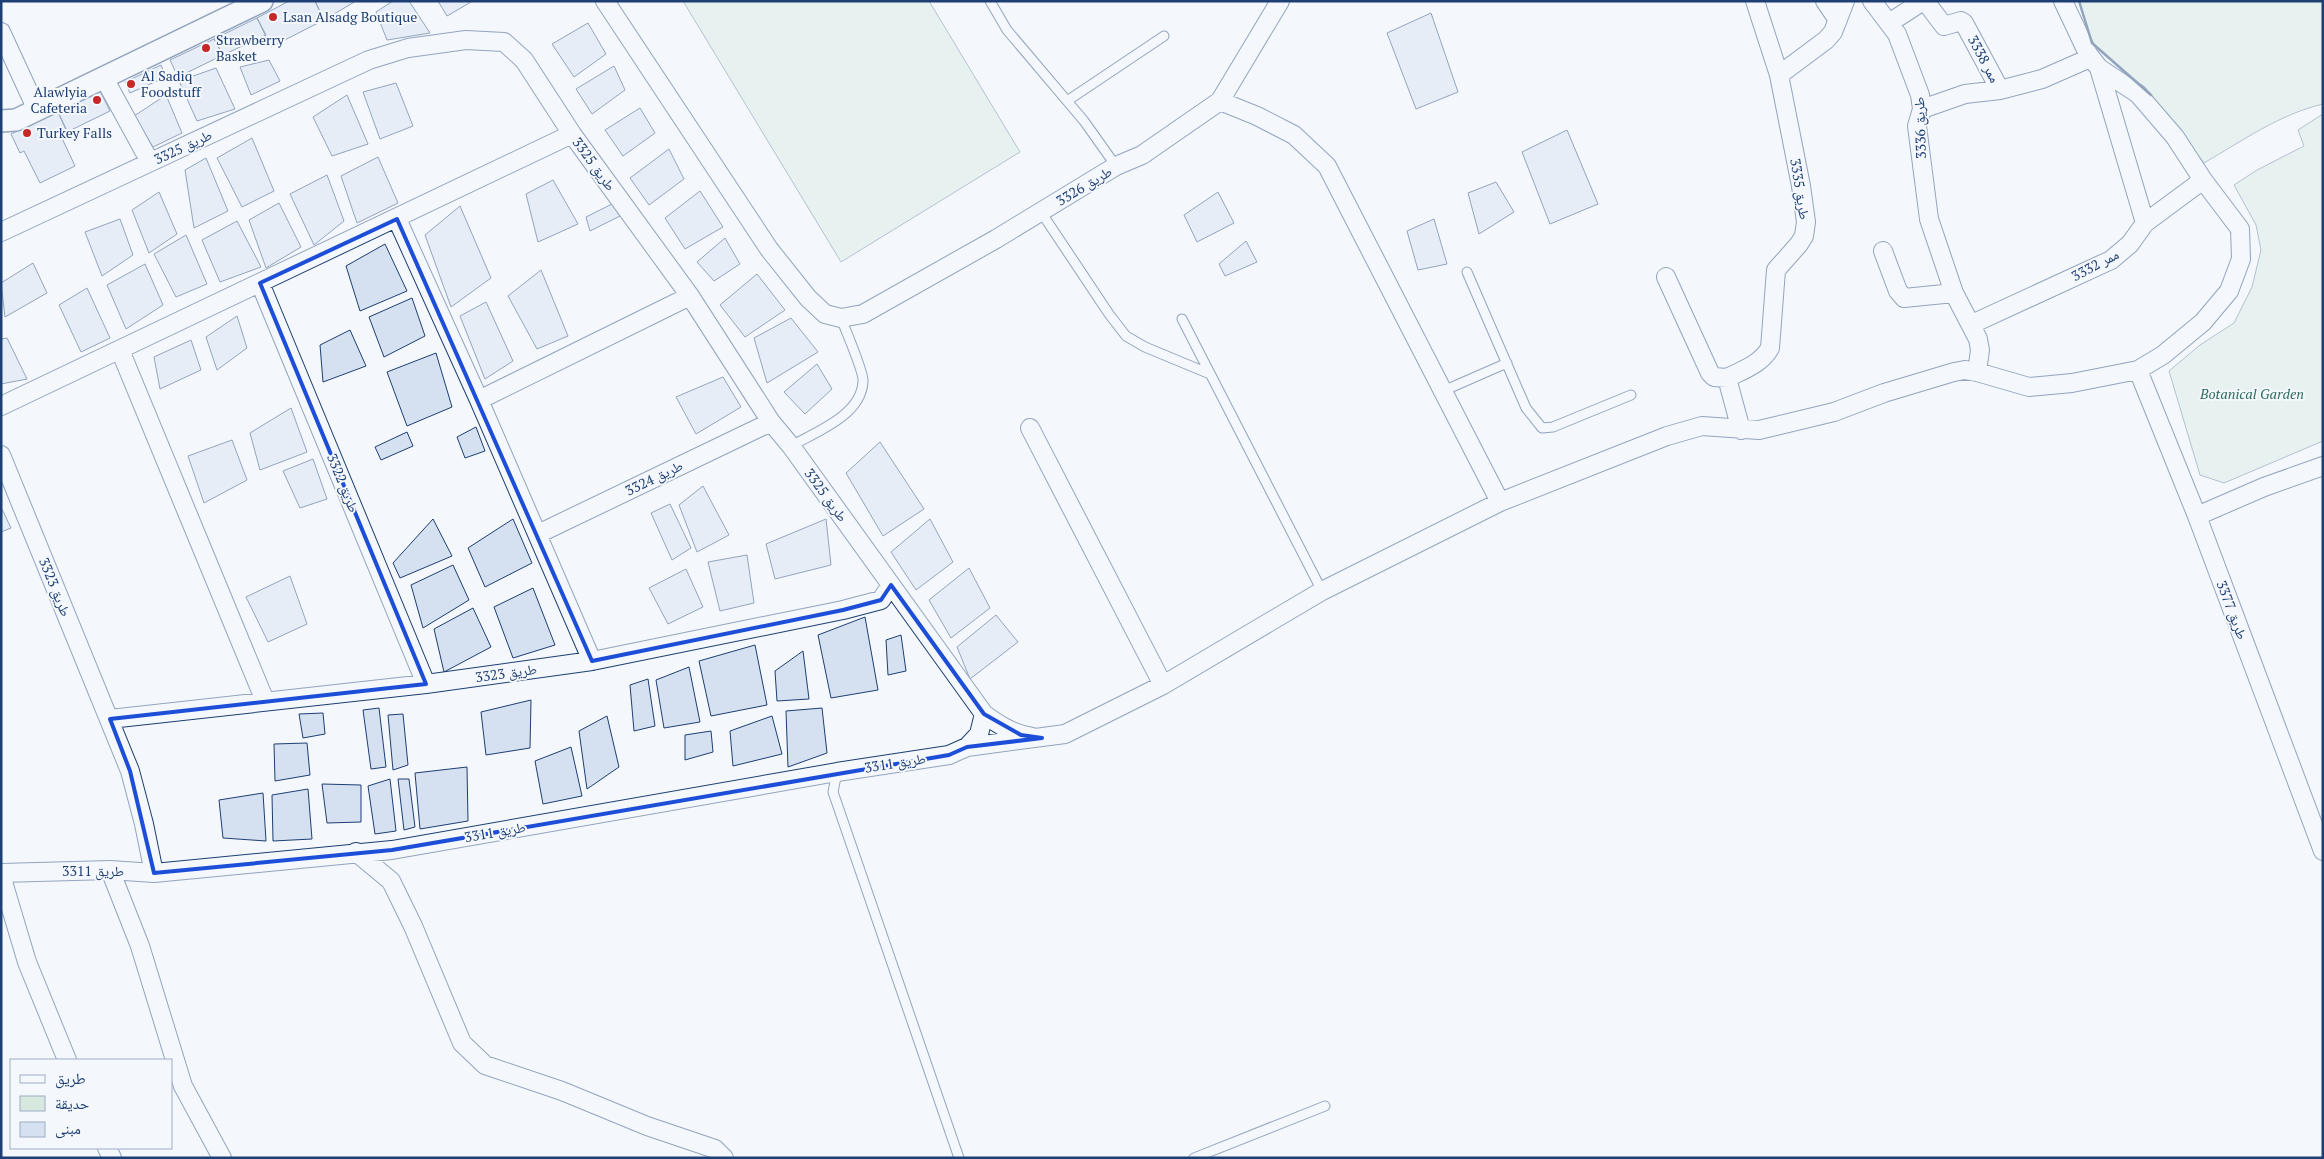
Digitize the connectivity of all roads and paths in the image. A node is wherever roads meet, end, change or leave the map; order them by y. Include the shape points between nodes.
1 (262, 1) edge
2 (605, 1) edge
3 (990, 1) edge
4 (1280, 1) edge
5 (1755, 1) edge
6 (1825, 1) edge
7 (1845, 1) edge
8 (1872, 1) edge
9 (1924, 1) edge
10 (2063, 1) edge
11 (1838, 20) junction
12 (1889, 23) junction
13 (1, 32) edge
14 (1164, 36) dead end
15 (2094, 61) junction
16 (1779, 75) junction
17 (104, 78) junction
18 (2000, 90) junction
19 (1067, 100) junction
20 (1220, 101) junction
21 (1922, 109) junction
22 (37, 110) junction
23 (6, 125) edge
24 (572, 134) junction
25 (150, 162) junction
26 (1116, 166) junction
27 (2203, 180) junction
28 (1041, 212) junction
29 (397, 219) junction
30 (2145, 223) junction
31 (1, 232) edge
32 (1883, 251) dead end
33 (1468, 272) dead end
34 (1666, 277) dead end
35 (260, 283) junction
36 (1954, 293) junction
37 (690, 296) junction
38 (841, 318) junction
39 (1182, 319) dead end
40 (1972, 324) junction
41 (120, 350) junction
42 (1507, 363) junction
43 (2138, 370) junction
44 (1977, 372) junction
45 (1210, 374) junction
46 (1727, 378) junction
47 (1443, 390) junction
48 (1631, 395) dead end
49 (479, 400) junction
50 (1, 406) edge
51 (771, 422) junction
52 (1030, 428) dead end
53 (1741, 430) junction
54 (791, 446) junction
55 (1, 455) edge
56 (2323, 466) edge
57 (1500, 502) junction
58 (2196, 516) junction
59 (538, 534) junction
60 (891, 585) junction
61 (1322, 591) junction
62 (592, 661) junction
63 (426, 684) junction
64 (1163, 685) junction
65 (265, 701) junction
66 (984, 714) junction
67 (110, 720) junction
68 (1042, 738) junction
69 (973, 741) junction
70 (837, 772) junction
71 (2323, 851) edge
72 (356, 852) junction
73 (110, 870) junction
74 (154, 873) junction
75 (1, 874) edge
76 (67, 1059) edge
77 (1325, 1106) dead end
78 (222, 1158) edge
79 (724, 1158) edge
80 (959, 1158) edge
81 (1194, 1158) edge

1 - 17 street
2 - 38 street via 769,249 808,298 825,314
3 - 19 lane via 1007,30
4 - 20 street, طريق 3326
5 - 16 street, طريق 3335
6 - 11 street
7 - 11 street
8 - 12 street, طريق 3336
9 - 12 street, ممر 3338
9 - 18 street, ممر 3338 via 1940,24 1964,23
10 - 15 street
11 - 16 street via 1826,40
12 - 21 street, طريق 3336 via 1904,49
13 - 22 street
14 - 19 lane
15 - 18 street via 2090,58 2042,79
15 - 27 street, طريق 3311 via 2138,94 2175,136
15 - 30 street via 2109,98
16 - 46 street, طريق 3335 via 1801,186 1806,229 1799,244 1776,270 1770,348 1758,362
17 - 22 street
17 - 25 street
18 - 21 street via 1966,94
19 - 26 lane
20 - 26 street, طريق 3326 via 1142,155
20 - 47 street via 1294,135 1327,166
21 - 36 street, طريق 3336 via 1917,126 1929,219
22 - 23 street
24 - 25 street, طريق 3325 via 524,60 504,42 466,40 408,48 369,60
24 - 29 street
24 - 37 street, طريق 3325
25 - 31 street, طريق 3325
26 - 28 street, طريق 3326
27 - 30 street, ممر 3332
27 - 43 street, طريق 3311 via 2240,229 2241,260 2229,291 2203,322 2163,355
28 - 38 street, طريق 3326 via 863,314
28 - 45 lane via 1126,336
29 - 35 street
29 - 49 street
30 - 40 street, ممر 3332 via 2130,244 2111,260
32 - 36 street via 1898,291 1904,298
33 - 42 lane
34 - 46 street via 1710,373 1718,378
35 - 41 street
35 - 63 street, طريق 3322
36 - 40 street, طريق 3336
37 - 49 street
37 - 51 street, طريق 3325
38 - 54 lane via 864,380 857,402 842,416
39 - 45 lane
40 - 44 street, طريق 3336 via 1980,350
41 - 50 street
41 - 65 street
42 - 47 lane
42 - 48 lane via 1526,408 1542,428 1553,427
43 - 44 street, طريق 3311 via 2072,383 2029,387
43 - 58 street, طريق 3377
44 - 53 street, طريق 3311 via 1954,372 1834,412 1760,430
45 - 61 lane
46 - 53 street
47 - 57 street
49 - 59 street
51 - 54 street, طريق 3325
51 - 59 street, طريق 3324
52 - 64 street
53 - 57 street, طريق 3311 via 1702,426 1667,436
54 - 60 street, طريق 3325
55 - 67 street, طريق 3323
56 - 58 street
57 - 61 street, طريق 3311
58 - 71 street, طريق 3377
59 - 62 street
60 - 62 street, طريق 3323 via 881,600 843,610
60 - 66 street, طريق 3325
61 - 64 street, طريق 3311
62 - 63 street, طريق 3323
63 - 65 street, طريق 3323
64 - 68 street, طريق 3311 via 1066,734
65 - 67 street, طريق 3323
66 - 68 street, طريق 3325 via 1021,735
66 - 69 street
67 - 74 street, طريق 3323 via 130,771
68 - 69 street, طريق 3311
69 - 70 street, طريق 3311 via 949,754
70 - 72 street, طريق 3311 via 392,850
70 - 80 lane via 833,792
72 - 74 street, طريق 3311
72 - 79 street via 392,881 462,1043 486,1065 715,1149
73 - 74 street, طريق 3311
73 - 75 street, طريق 3311
73 - 78 street via 140,946 183,1086
75 - 76 street via 27,962
77 - 81 lane

